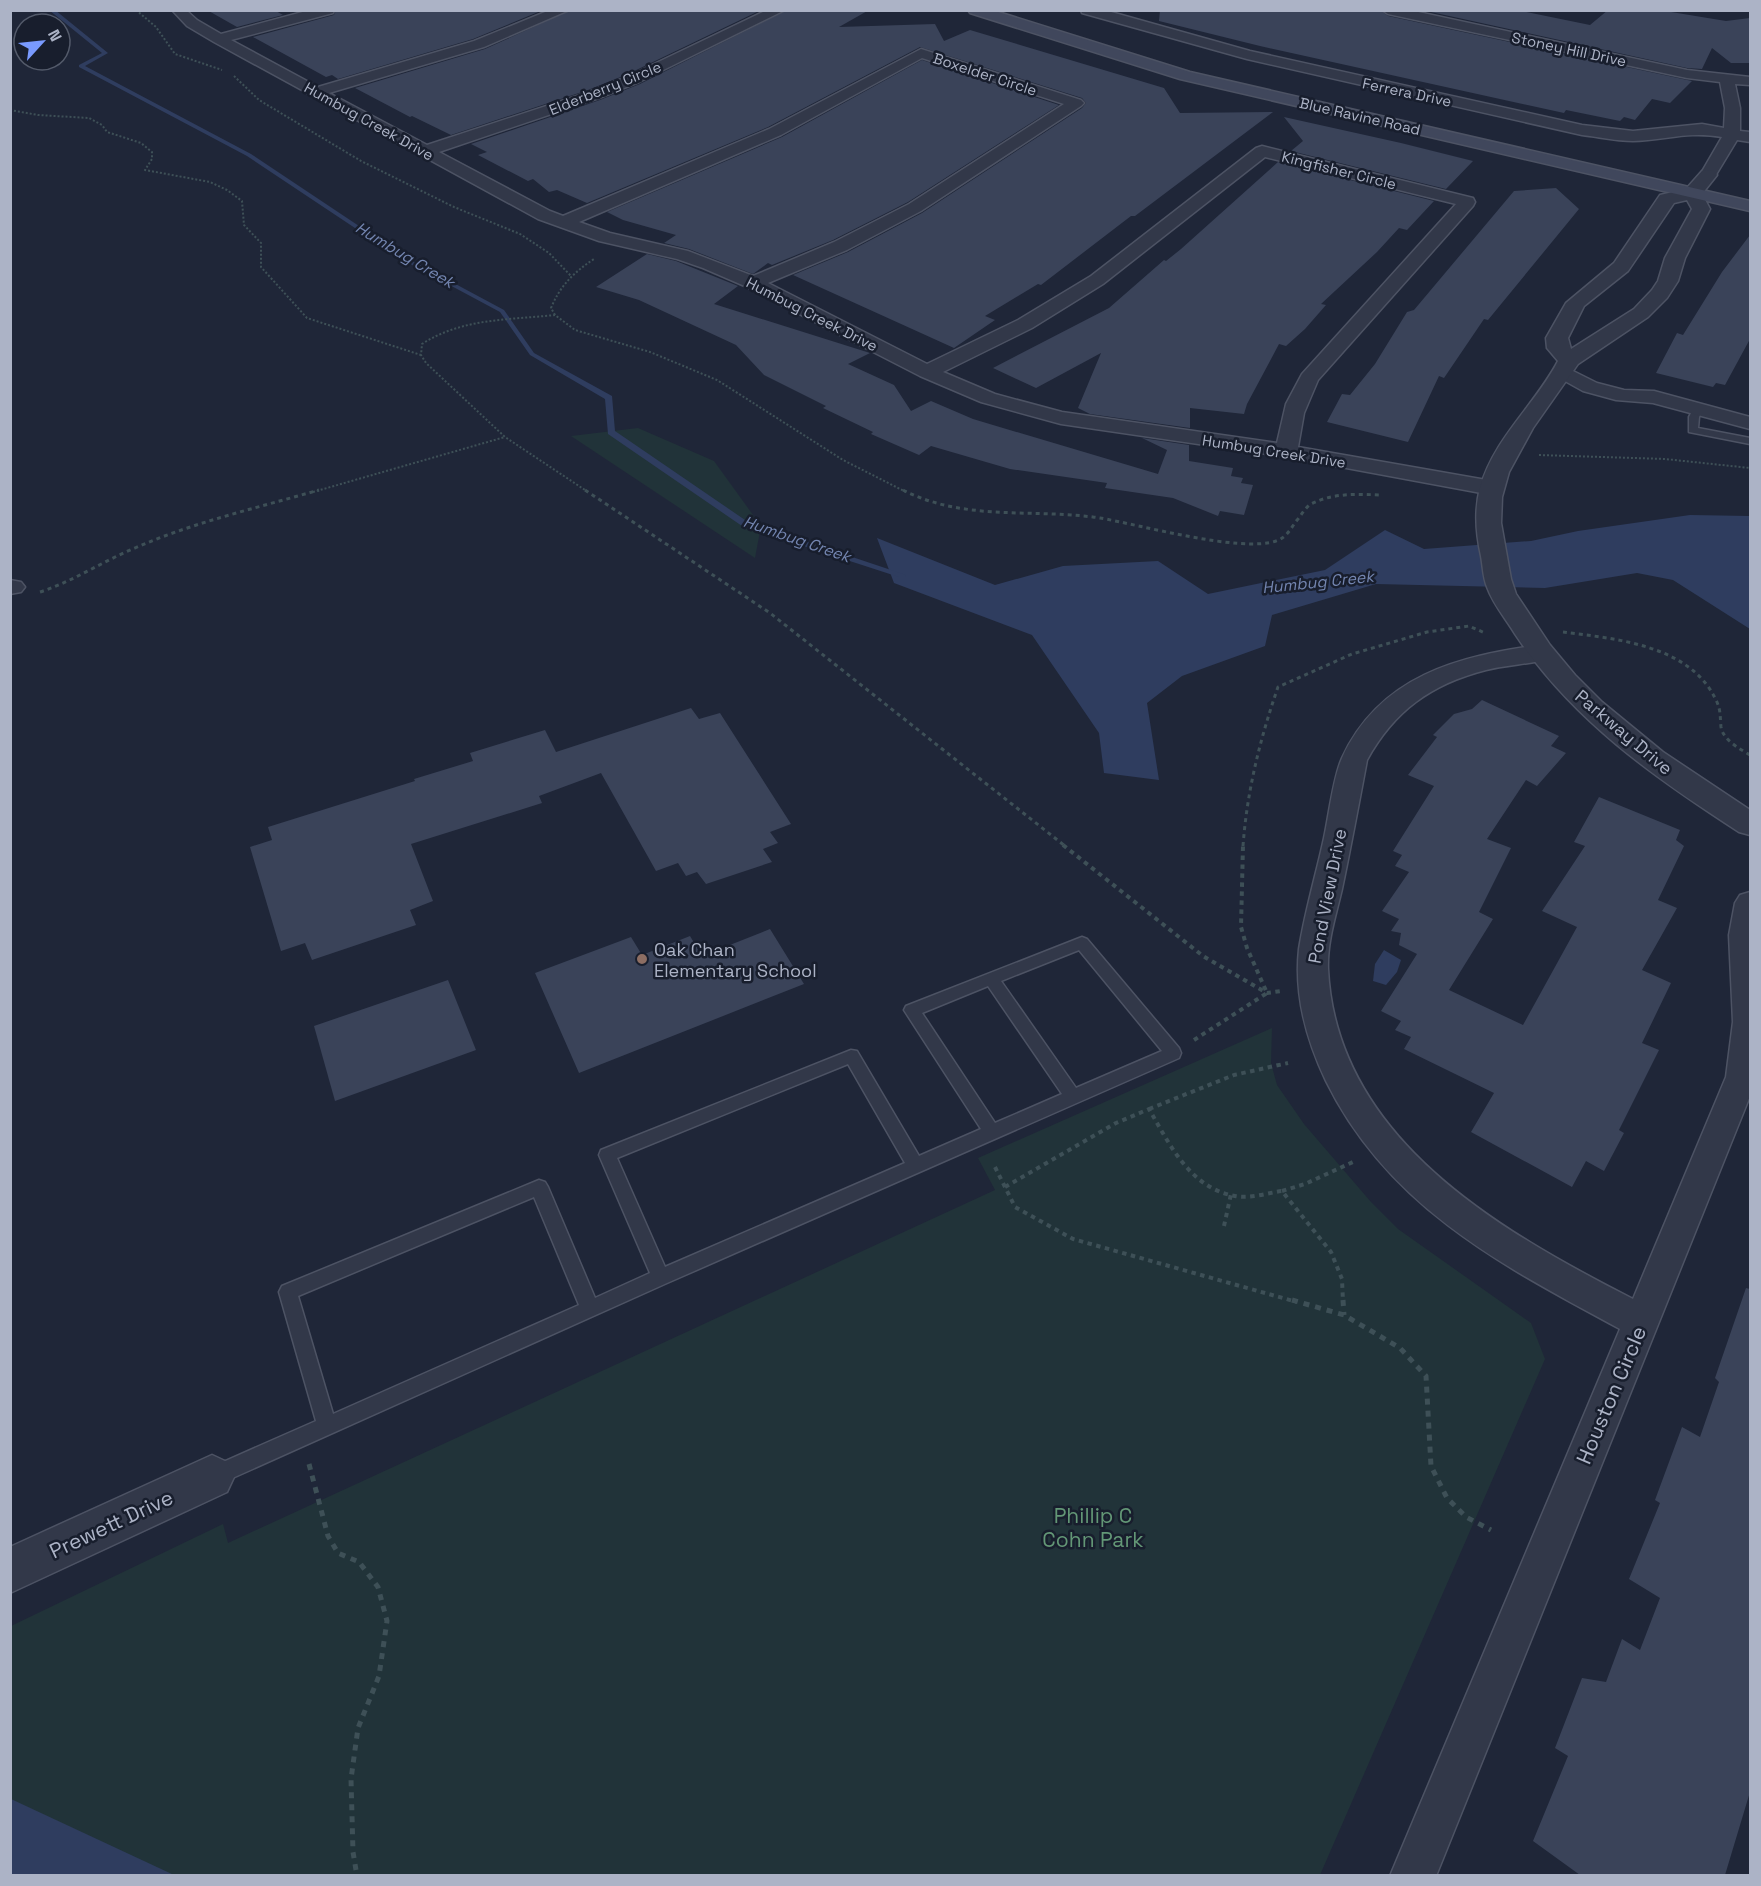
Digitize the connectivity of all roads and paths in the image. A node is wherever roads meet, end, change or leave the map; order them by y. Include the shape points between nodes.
1 (136, 10) edge
2 (178, 10) edge
3 (328, 10) edge
4 (563, 10) edge
5 (779, 10) edge
6 (975, 10) edge
7 (1388, 10) edge
8 (1083, 17) edge
9 (1110, 34) dead end
10 (219, 39) junction
11 (1143, 43) dead end
12 (223, 70) dead end
13 (233, 75) dead end
14 (1727, 79) junction
15 (1750, 81) edge
16 (1306, 85) dead end
17 (316, 92) junction
18 (10, 110) edge
19 (1732, 134) junction
20 (1750, 137) edge
21 (425, 151) junction
22 (1690, 171) dead end
23 (1708, 175) junction
24 (1728, 180) dead end
25 (1692, 193) junction
26 (1750, 206) edge
27 (562, 223) junction
28 (624, 242) junction
29 (571, 276) junction
30 (753, 284) junction
31 (555, 315) junction
32 (421, 355) junction
33 (1566, 366) junction
34 (927, 372) junction
35 (1750, 427) edge
36 (505, 437) junction
37 (1287, 451) junction
38 (1529, 453) dead end
39 (1750, 468) edge
40 (1492, 488) junction
41 (1381, 495) dead end
42 (12, 587) edge
43 (1485, 633) dead end
44 (1548, 642) junction
45 (1750, 755) edge
46 (1750, 824) edge
47 (1750, 903) edge
48 (991, 979) junction
49 (1314, 987) junction
50 (1266, 993) junction
51 (1173, 1053) junction
52 (1288, 1063) dead end
53 (1074, 1098) junction
54 (1149, 1109) junction
55 (992, 1132) junction
56 (1355, 1161) dead end
57 (916, 1167) junction
58 (995, 1167) dead end
59 (1005, 1187) junction
60 (1282, 1191) junction
61 (1231, 1194) junction
62 (1224, 1226) dead end
63 (661, 1277) junction
64 (590, 1308) junction
65 (1344, 1315) junction
66 (1641, 1322) junction
67 (327, 1427) junction
68 (302, 1438) junction
69 (212, 1477) joint
70 (1491, 1530) dead end
71 (10, 1571) edge
72 (357, 1875) edge
73 (1413, 1875) edge

1 - 12 path via 156,27 175,54
2 - 10 street, Humbug Creek Drive via 192,24
3 - 10 street
4 - 17 street via 479,44
5 - 21 street, Elderberry Circle via 594,95
6 - 25 main road, Blue Ravine Road via 1186,76
7 - 14 street, Stoney Hill Drive
8 - 9 main road
8 - 19 street, Ferrera Drive via 1582,130 1624,135 1688,129
10 - 17 street, Humbug Creek Drive
11 - 16 main road, Blue Ravine Road
13 - 29 path via 259,100 361,161 443,202 520,234 549,253
14 - 15 street, Stoney Hill Drive
14 - 19 street via 1734,117
17 - 21 street, Humbug Creek Drive
18 - 32 path via 93,118 107,132 141,143 152,152 145,170 206,180 236,195 242,201 244,225 261,243 261,267 308,318
19 - 20 street, Ferrera Drive
19 - 23 street via 1726,151
21 - 27 street, Humbug Creek Drive
22 - 23 main road
23 - 24 main road
23 - 25 street
25 - 26 main road, Blue Ravine Road
25 - 33 street, Parkway Drive via 1701,209 1660,294 1641,314
25 - 33 street via 1667,199 1621,267 1576,303 1557,338
27 - 28 street, Humbug Creek Drive
27 - 30 street, Boxelder Circle via 774,132 921,53 1076,103 891,221
28 - 29 path
28 - 30 street, Humbug Creek Drive via 709,264
29 - 31 path via 555,298
30 - 34 street, Humbug Creek Drive
31 - 32 path via 477,324 434,335 422,344
31 - 41 path via 575,330 650,352 717,380 843,460 918,498 944,505 1003,513 1098,518 1255,544 1277,540 1290,532 1311,503 1349,493
32 - 36 path via 447,385
33 - 35 street via 1590,387 1623,396 1654,397
33 - 40 street, Parkway Drive via 1499,466
34 - 37 street, Humbug Creek Drive via 988,398 1061,418
34 - 37 street, Kingfisher Circle via 1025,324 1087,286 1262,151 1467,202 1309,378 1289,424
36 - 42 path via 180,530 59,586 39,592
36 - 50 path via 770,613 1203,956
37 - 40 street, Humbug Creek Drive
38 - 39 path via 1665,459
40 - 44 street, Parkway Drive via 1487,512 1489,540 1501,590
43 - 50 path via 1469,626 1427,632 1352,654 1278,687 1251,771 1242,848 1241,932
44 - 45 path via 1635,643 1673,658 1701,675 1723,717 1721,729 1733,745
44 - 46 street, Parkway Drive via 1568,685 1604,720 1695,790
44 - 49 street, Pond View Drive via 1442,675 1403,697 1373,725 1354,760 1315,943
47 - 66 street, Houston Circle via 1743,958 1749,1021 1742,1077
48 - 51 lane via 1082,944
48 - 53 lane
48 - 55 lane via 912,1010
49 - 50 path
49 - 66 street, Pond View Drive via 1320,1023 1343,1081 1366,1118 1408,1169 1446,1204 1508,1250
50 - 51 path
51 - 53 lane
52 - 54 path via 1256,1067 1209,1082
53 - 55 lane
54 - 59 path via 1116,1123
54 - 61 path via 1184,1168 1211,1189
55 - 57 lane
56 - 60 path
57 - 63 lane
57 - 63 lane via 851,1056 607,1155
58 - 59 path
59 - 65 path via 1015,1207 1073,1239
60 - 61 path
60 - 65 path via 1331,1252 1342,1279
61 - 62 path
63 - 64 lane
64 - 67 lane
64 - 67 lane via 539,1187 288,1292
65 - 70 path via 1400,1348 1426,1376 1431,1466 1447,1498 1466,1517
66 - 73 street, Houston Circle
67 - 68 lane
68 - 69 lane
68 - 72 path via 328,1536 338,1553 358,1562 378,1587 387,1621 379,1676 358,1728 351,1779
69 - 71 street, Prewett Drive

